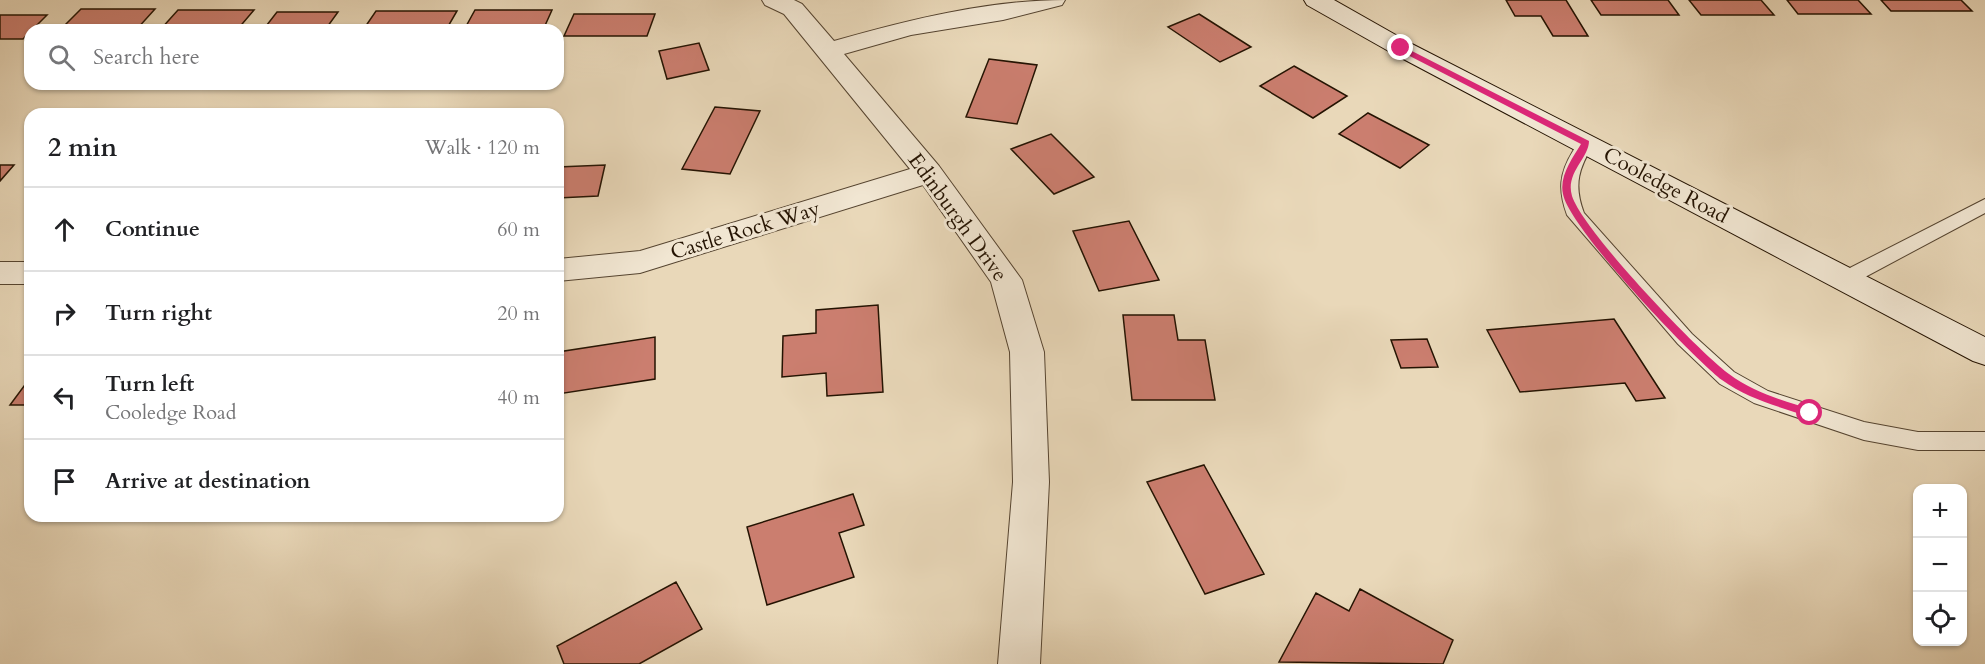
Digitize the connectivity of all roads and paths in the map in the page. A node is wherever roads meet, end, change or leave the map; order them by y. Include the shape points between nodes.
1 (774, 0) edge
2 (967, 0) edge
3 (1053, 0) edge
4 (1316, 0) edge
5 (908, 28) junction
6 (828, 51) junction
7 (1586, 143) junction
8 (929, 173) junction
9 (1985, 205) edge
10 (564, 269) edge
11 (0, 273) edge
12 (24, 273) edge
13 (1845, 279) junction
14 (1985, 352) edge
15 (1985, 441) edge
16 (1019, 664) edge

1 - 6 street, Edinburgh Drive via 793,9
2 - 5 street
3 - 5 street via 1003,13
4 - 7 street, Cooledge Road
5 - 6 street
6 - 8 street, Edinburgh Drive
7 - 13 street, Cooledge Road
7 - 15 lane via 1569,171 1567,194 1576,215 1684,339 1727,378 1761,397 1864,431 1918,441
8 - 10 street, Castle Rock Way via 640,262
8 - 16 street, Edinburgh Drive via 1006,280 1027,352 1032,482
9 - 13 lane
11 - 12 street
13 - 14 street, Cooledge Road

